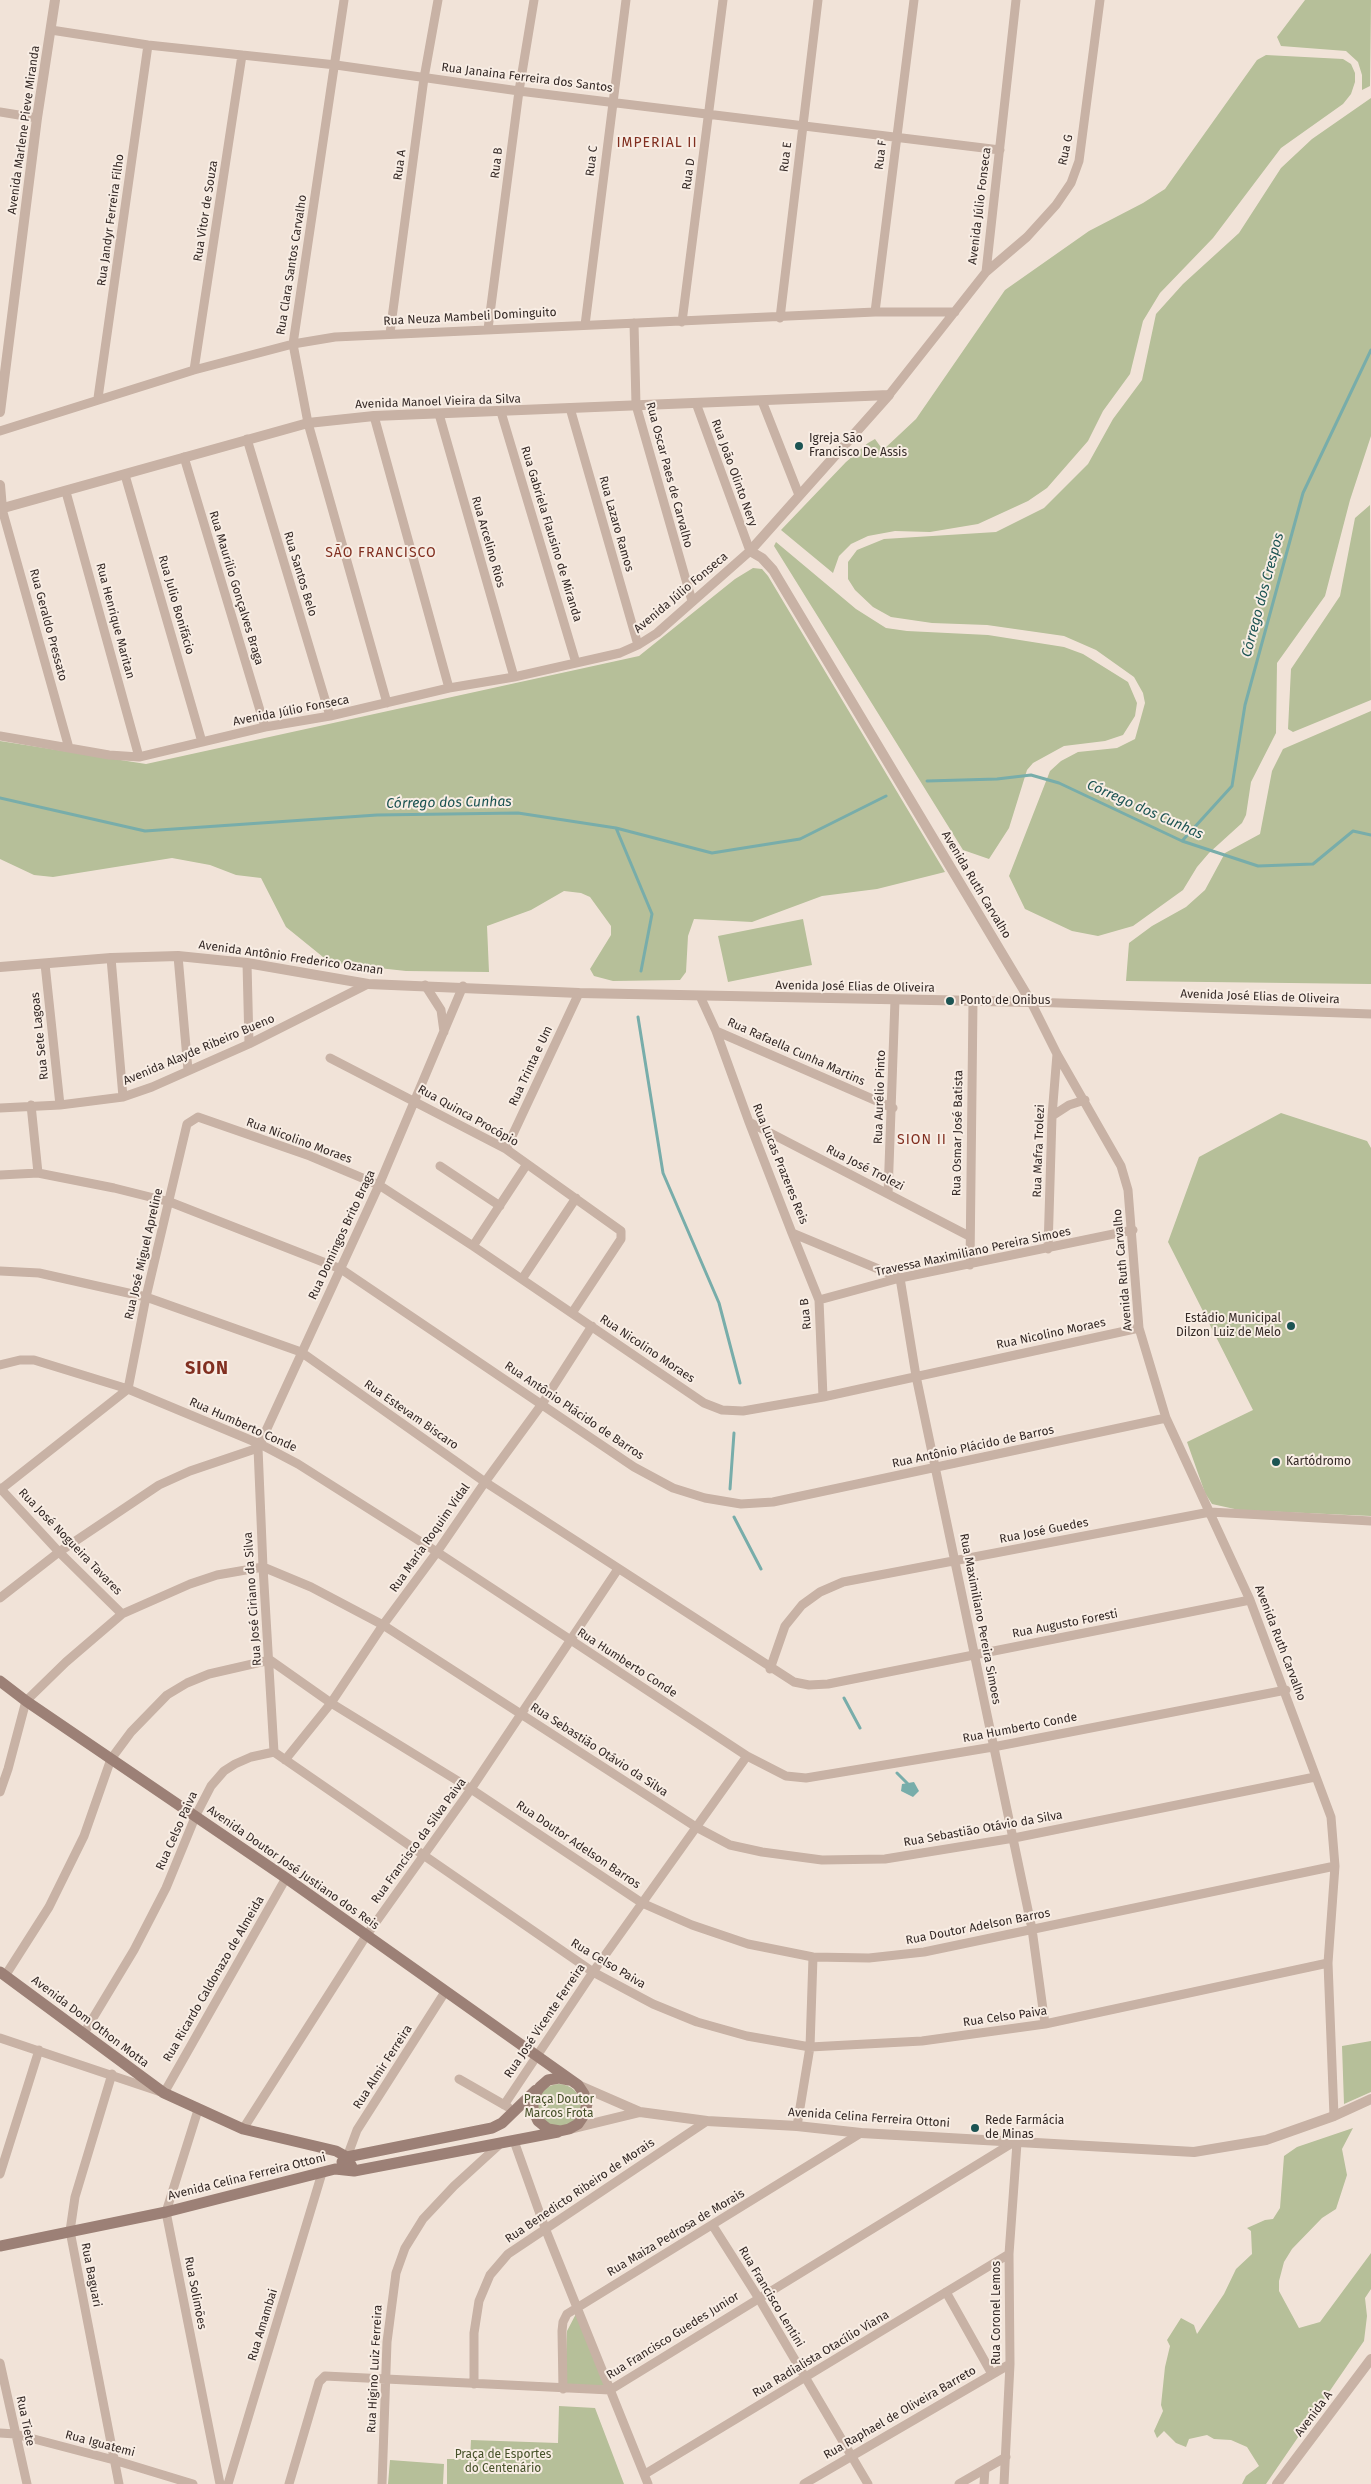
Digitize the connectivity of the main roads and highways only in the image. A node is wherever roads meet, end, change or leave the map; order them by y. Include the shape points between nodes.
1 (0, 1681) edge
2 (2, 1974) edge
3 (574, 2082) junction
4 (540, 2086) junction
5 (564, 2130) junction
6 (347, 2157) junction
7 (336, 2168) junction
8 (354, 2171) junction
9 (0, 2246) edge

1 - 3 main road, Avenida Doutor José Justiano dos Reis
2 - 6 main road, Avenida Dom Othon Motta via 164,2092 243,2129 336,2151
3 - 4 main road via 559,2078
3 - 5 main road via 584,2094 586,2110 578,2124
4 - 5 main road via 533,2097 533,2110 538,2121 548,2129
4 - 6 main road via 502,2122 481,2132
5 - 8 main road, Avenida Celina Ferreira Ottoni
6 - 7 main road
6 - 8 main road
7 - 8 main road, Avenida Celina Ferreira Ottoni
7 - 9 main road, Avenida Celina Ferreira Ottoni via 166,2212

